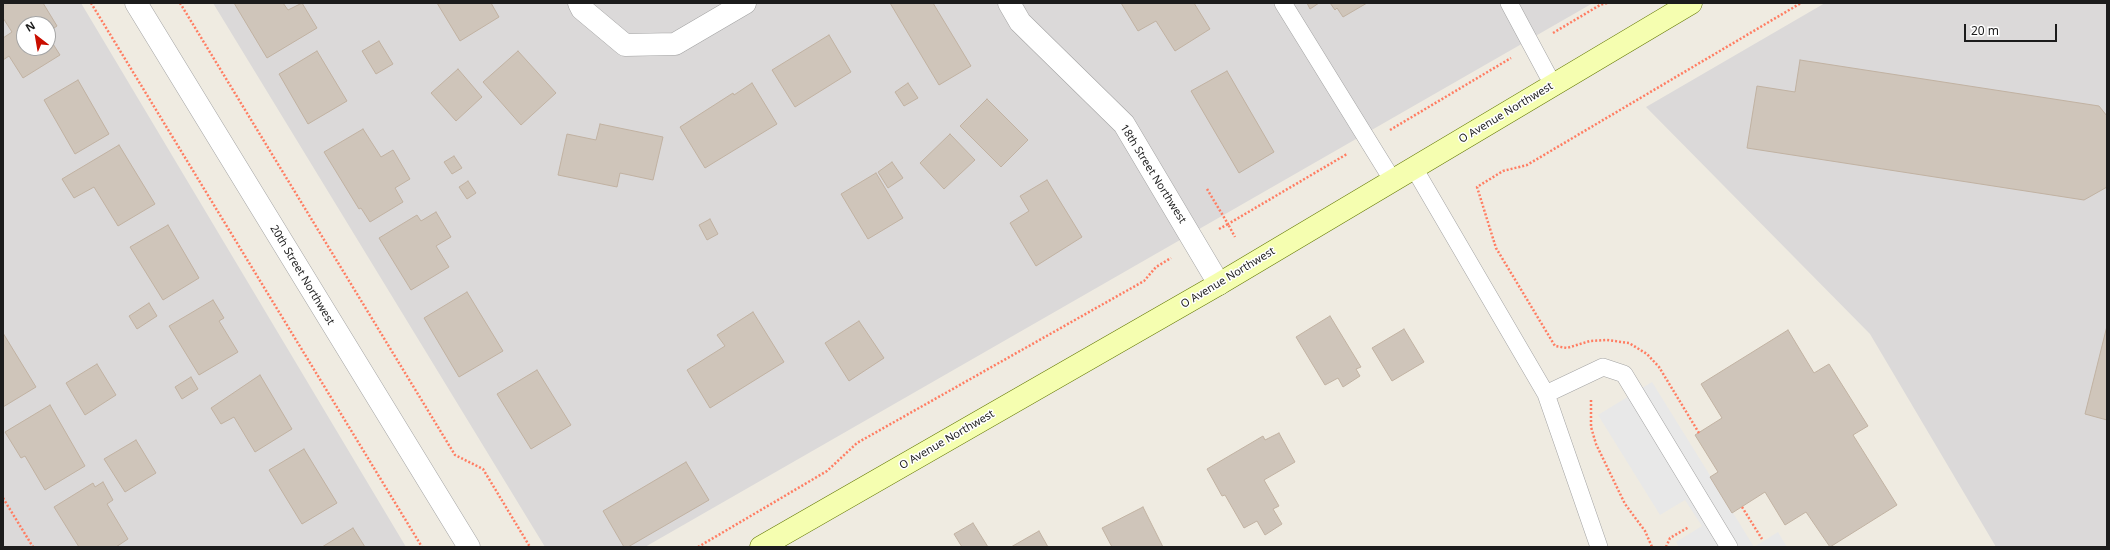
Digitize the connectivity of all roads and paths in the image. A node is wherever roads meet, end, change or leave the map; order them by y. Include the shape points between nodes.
1 (91, 3) edge
2 (136, 3) edge
3 (180, 3) edge
4 (579, 3) edge
5 (745, 3) edge
6 (1009, 3) edge
7 (1284, 3) edge
8 (1509, 3) edge
9 (1607, 3) edge
10 (1691, 3) edge
11 (1801, 3) edge
12 (1532, 46) junction
13 (1553, 85) junction
14 (1369, 142) junction
15 (1414, 168) junction
16 (1393, 181) junction
17 (1207, 189) dead end
18 (1228, 224) junction
19 (1216, 230) dead end
20 (1235, 237) dead end
21 (1176, 254) dead end
22 (1220, 284) junction
23 (1574, 381) junction
24 (1546, 394) junction
25 (1699, 433) dead end
26 (3, 498) edge
27 (1742, 507) dead end
28 (1762, 539) dead end
29 (33, 547) edge
30 (422, 547) edge
31 (469, 547) edge
32 (530, 547) edge
33 (698, 547) edge
34 (761, 547) edge
35 (1599, 547) edge
36 (1652, 547) edge
37 (1729, 547) edge

1 - 30 path
2 - 31 street, 20th Street Northwest
3 - 32 path via 455,454 483,469
4 - 5 street via 625,45 675,44
6 - 22 street, 18th Street Northwest via 1020,22 1124,124
7 - 14 lane
8 - 12 lane
9 - 12 path
10 - 13 street, O Avenue Northwest
11 - 25 path via 1527,165 1503,171 1477,187 1496,248 1555,346 1567,348 1590,341 1607,340 1629,343 1647,354 1659,367
12 - 13 lane
12 - 14 path
13 - 15 street, O Avenue Northwest
14 - 16 lane
14 - 18 path
15 - 16 street, O Avenue Northwest
15 - 24 lane
16 - 22 street, O Avenue Northwest
17 - 18 path
18 - 19 path
18 - 20 path
21 - 33 path via 1156,267 1144,281 857,443 827,471
22 - 34 street, O Avenue Northwest
23 - 24 lane
23 - 36 path via 1591,398 1591,427 1596,444 1625,504 1645,531
23 - 37 lane via 1603,367 1624,374
24 - 35 lane
26 - 29 path
27 - 28 path

